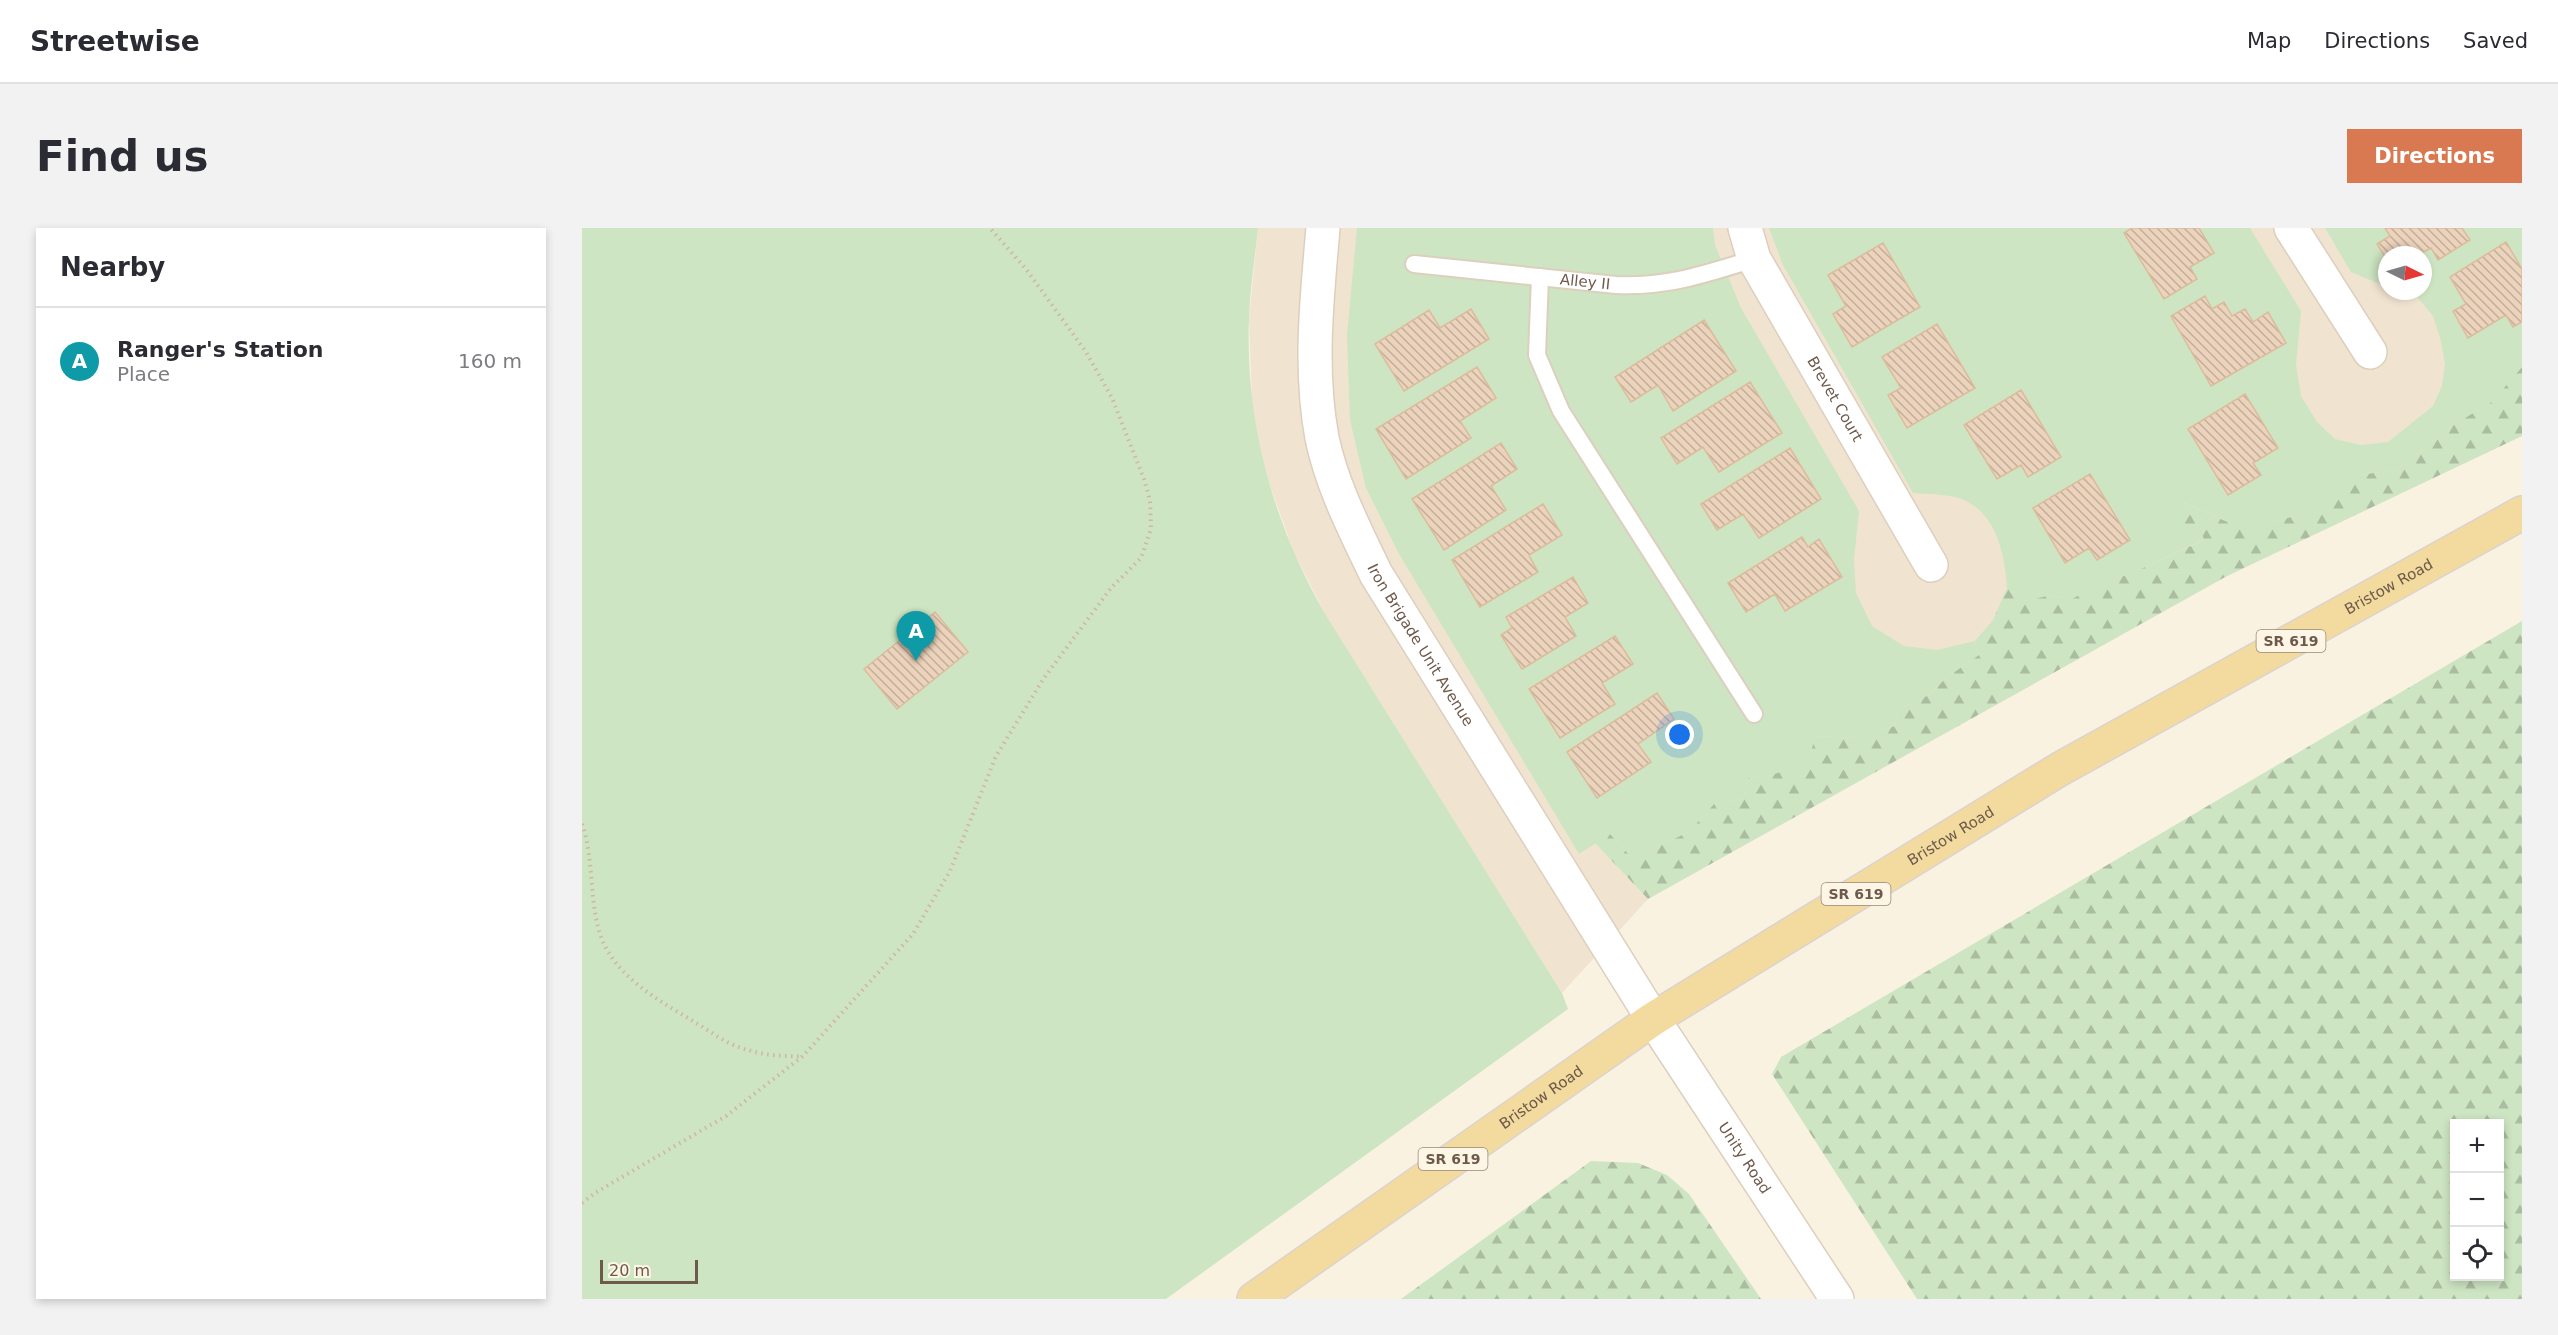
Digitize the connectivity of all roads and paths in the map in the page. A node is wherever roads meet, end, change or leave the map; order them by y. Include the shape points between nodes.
1 (990, 228) edge
2 (1323, 228) edge
3 (1745, 228) edge
4 (2291, 228) edge
5 (1754, 259) junction
6 (1414, 264) dead end
7 (1540, 277) junction
8 (2370, 352) dead end
9 (2522, 513) edge
10 (1931, 565) dead end
11 (1754, 714) dead end
12 (582, 824) edge
13 (1653, 1019) junction
14 (803, 1056) junction
15 (582, 1203) edge
16 (1254, 1299) edge
17 (1837, 1299) edge

1 - 14 path via 1026,269 1086,352 1112,398 1144,479 1150,500 1151,529 1141,558 1111,588 1044,678 996,756 950,871 913,934
2 - 13 street, Iron Brigade Unit Avenue via 1314,350 1322,438 1346,511 1376,574
3 - 5 street, Brevet Court
4 - 8 street
5 - 7 lane, Alley II via 1680,282 1646,286
5 - 10 street, Brevet Court
6 - 7 lane, Alley II
7 - 11 lane via 1537,355 1561,411
9 - 13 main road, Bristow Road / SR 619 via 2060,768
12 - 14 path via 605,948 626,973 654,997 731,1044 764,1054
13 - 16 main road, Bristow Road / SR 619
13 - 17 street, Unity Road
14 - 15 path via 726,1116

